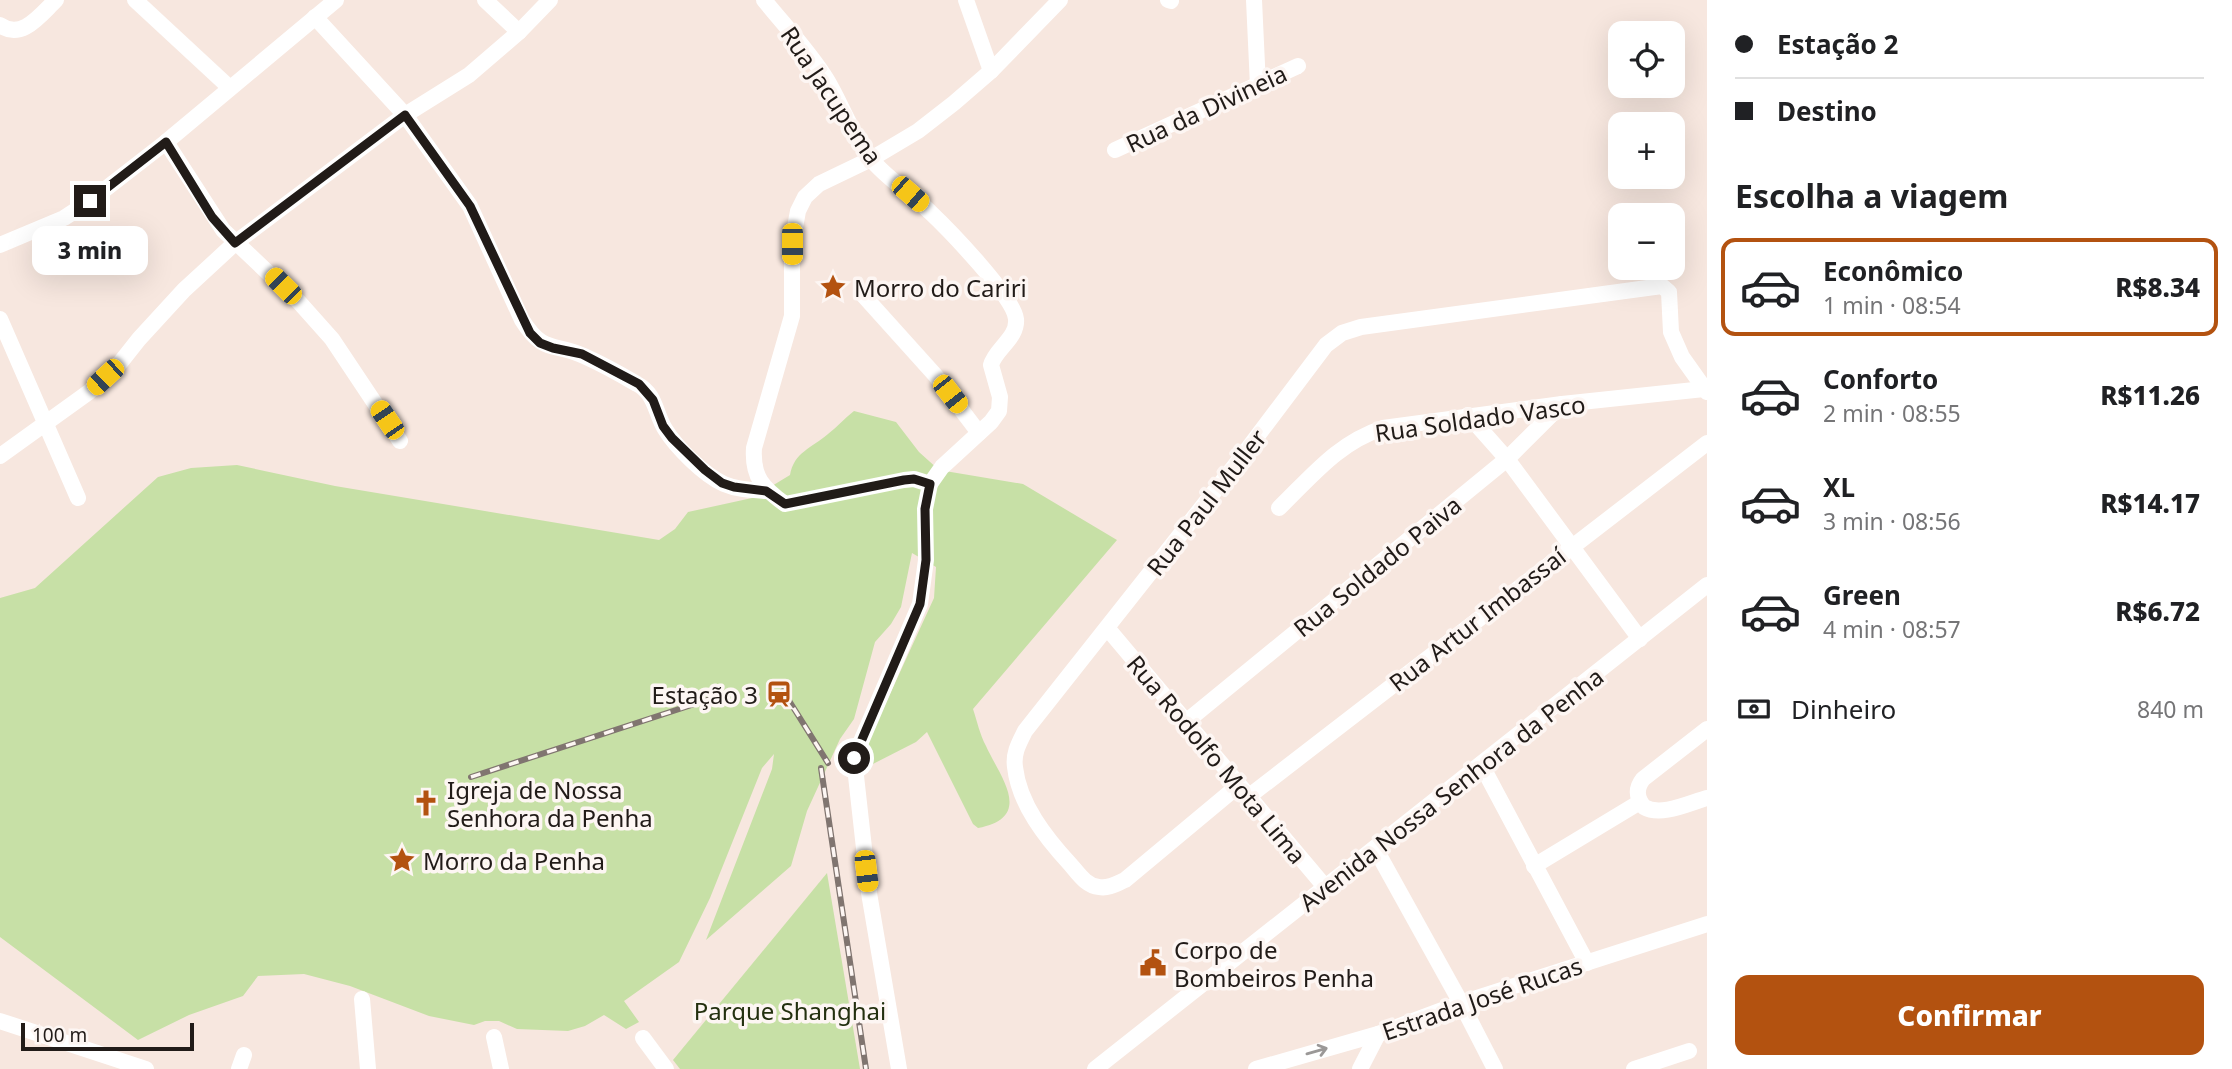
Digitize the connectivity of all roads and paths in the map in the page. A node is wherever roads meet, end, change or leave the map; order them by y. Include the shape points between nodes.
1 (56, 0) edge
2 (135, 0) edge
3 (335, 0) edge
4 (485, 0) edge
5 (550, 0) edge
6 (764, 0) edge
7 (967, 0) edge
8 (1060, 0) edge
9 (1254, 0) edge
10 (315, 17) junction
11 (0, 25) edge
12 (519, 32) junction
13 (1298, 66) dead end
14 (991, 71) junction
15 (1258, 86) junction
16 (230, 88) junction
17 (405, 115) junction
18 (166, 142) junction
19 (1115, 150) dead end
20 (871, 159) junction
21 (235, 243) junction
22 (0, 246) edge
23 (863, 295) dead end
24 (0, 318) edge
25 (1705, 390) edge
26 (1562, 404) junction
27 (1468, 415) junction
28 (46, 421) junction
29 (979, 433) junction
30 (400, 440) dead end
31 (1707, 443) edge
32 (0, 456) edge
33 (1507, 459) junction
34 (930, 484) junction
35 (766, 491) junction
36 (78, 498) dead end
37 (1279, 508) dead end
38 (1572, 546) junction
39 (1707, 585) edge
40 (1108, 629) junction
41 (1640, 639) junction
42 (1187, 721) junction
43 (1707, 729) edge
44 (1481, 764) junction
45 (1244, 791) junction
46 (1707, 798) edge
47 (1640, 802) junction
48 (1375, 848) junction
49 (1534, 866) junction
50 (1325, 888) junction
51 (1707, 924) edge
52 (1587, 963) junction
53 (362, 999) dead end
54 (1461, 1003) junction
55 (0, 1021) edge
56 (1378, 1034) junction
57 (494, 1037) dead end
58 (643, 1038) dead end
59 (1689, 1051) dead end
60 (146, 1069) edge
61 (368, 1069) edge
62 (501, 1069) edge
63 (666, 1069) edge
64 (899, 1069) edge
65 (1095, 1069) edge
66 (1256, 1069) edge
67 (1360, 1069) edge
68 (1495, 1069) edge
69 (1634, 1069) edge

1 - 11 street via 21,30
2 - 16 street
3 - 10 street
4 - 12 street
5 - 12 street
6 - 20 street, Rua Jacupema via 826,78
7 - 14 street
8 - 14 street
9 - 15 street
10 - 16 street
10 - 17 street
12 - 17 street via 469,75
13 - 15 street, Rua da Divineia
14 - 20 street via 918,131
15 - 19 street, Rua da Divineia
16 - 18 street
17 - 21 street
17 - 35 street via 470,206 530,333 540,343 582,354 646,390 672,438 722,483
18 - 21 street via 212,217
18 - 22 street via 64,218
20 - 29 street, Rua Jacupema via 968,252 1008,301 1016,318 991,365 1001,406
20 - 35 street via 820,184 798,211 792,244 792,316 754,448 755,467
21 - 28 street via 184,290 120,363 89,392
21 - 30 street via 332,339
23 - 29 street via 935,375
24 - 28 street
25 - 26 street, Rua Soldado Vasco
25 - 40 street, Rua Paul Muller via 1671,332 1669,292 1662,286 1342,333 1326,345
26 - 27 street, Rua Soldado Vasco
26 - 33 street, Rua Soldado Paiva
27 - 33 street
27 - 37 street, Rua Soldado Vasco via 1396,425 1358,437
28 - 32 street
28 - 36 street
29 - 34 street, Rua Jacupema
31 - 38 street, Rua Artur Imbassaí
33 - 38 street
33 - 42 street, Rua Soldado Paiva
34 - 35 street via 904,480 785,504
34 - 64 street via 920,604 854,758 869,893
38 - 41 street
38 - 45 street, Rua Artur Imbassaí
39 - 41 street, Avenida Nossa Senhora da Penha
40 - 42 street, Rua Rodolfo Mota Lima
40 - 45 street, Rua Paul Muller via 1025,731 1014,755 1018,783 1048,841 1087,883 1108,887 1125,880
41 - 44 street, Avenida Nossa Senhora da Penha
42 - 45 street, Rua Rodolfo Mota Lima
43 - 47 street via 1643,779 1637,788
44 - 48 street, Avenida Nossa Senhora da Penha
44 - 49 street
45 - 50 street, Rua Rodolfo Mota Lima
46 - 47 street via 1659,811 1647,810
47 - 49 street
48 - 50 street, Avenida Nossa Senhora da Penha
48 - 54 street
49 - 52 street
50 - 65 street, Avenida Nossa Senhora da Penha
51 - 52 street, Estrada José Rucas
52 - 54 street, Estrada José Rucas
53 - 61 street
54 - 56 street, Estrada José Rucas
54 - 68 street
55 - 60 street
66 -> 56 street, Estrada José Rucas
56 - 67 street
57 - 62 street
58 - 63 street
59 - 69 street

